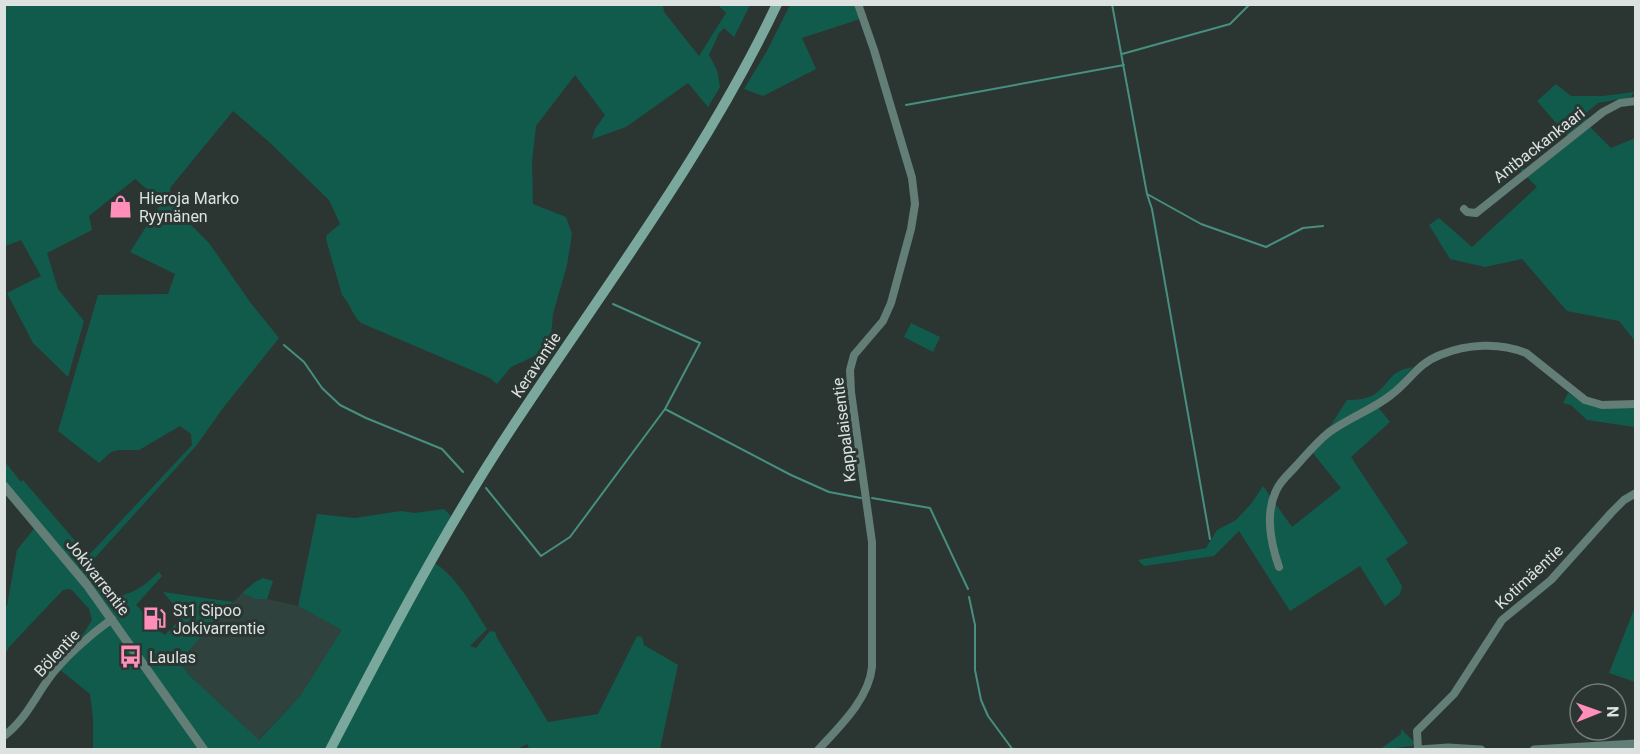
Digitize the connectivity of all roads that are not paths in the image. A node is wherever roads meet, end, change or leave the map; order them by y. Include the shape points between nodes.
1 (777, 4) edge
2 (858, 4) edge
3 (1635, 101) edge
4 (1464, 209) dead end
5 (1635, 404) edge
6 (4, 486) edge
7 (1635, 493) edge
8 (1279, 567) dead end
9 (112, 619) junction
10 (4, 736) edge
11 (1635, 744) edge
12 (204, 750) edge
13 (330, 750) edge
14 (818, 750) edge
15 (1418, 750) edge
16 (1481, 750) edge
17 (1534, 750) edge

1 - 13 main road, Keravantie via 747,65 682,177 470,494 405,605
2 - 14 street, Kappalaisentie via 912,178 915,204 891,303 883,321 854,355 850,370 873,561 872,673 864,694
3 - 4 street, Antbackankaari via 1603,112 1476,213
5 - 8 street via 1602,405 1585,400 1517,350 1467,347 1429,360 1392,395 1329,433 1280,483 1272,502 1271,533
6 - 9 street, Jokivarrentie
7 - 15 street, Kotimäentie via 1612,512 1551,579 1502,620 1454,694 1417,731
9 - 10 street, Bölentie via 56,669 20,723
9 - 12 street, Jokivarrentie
11 - 17 street
15 - 16 street

